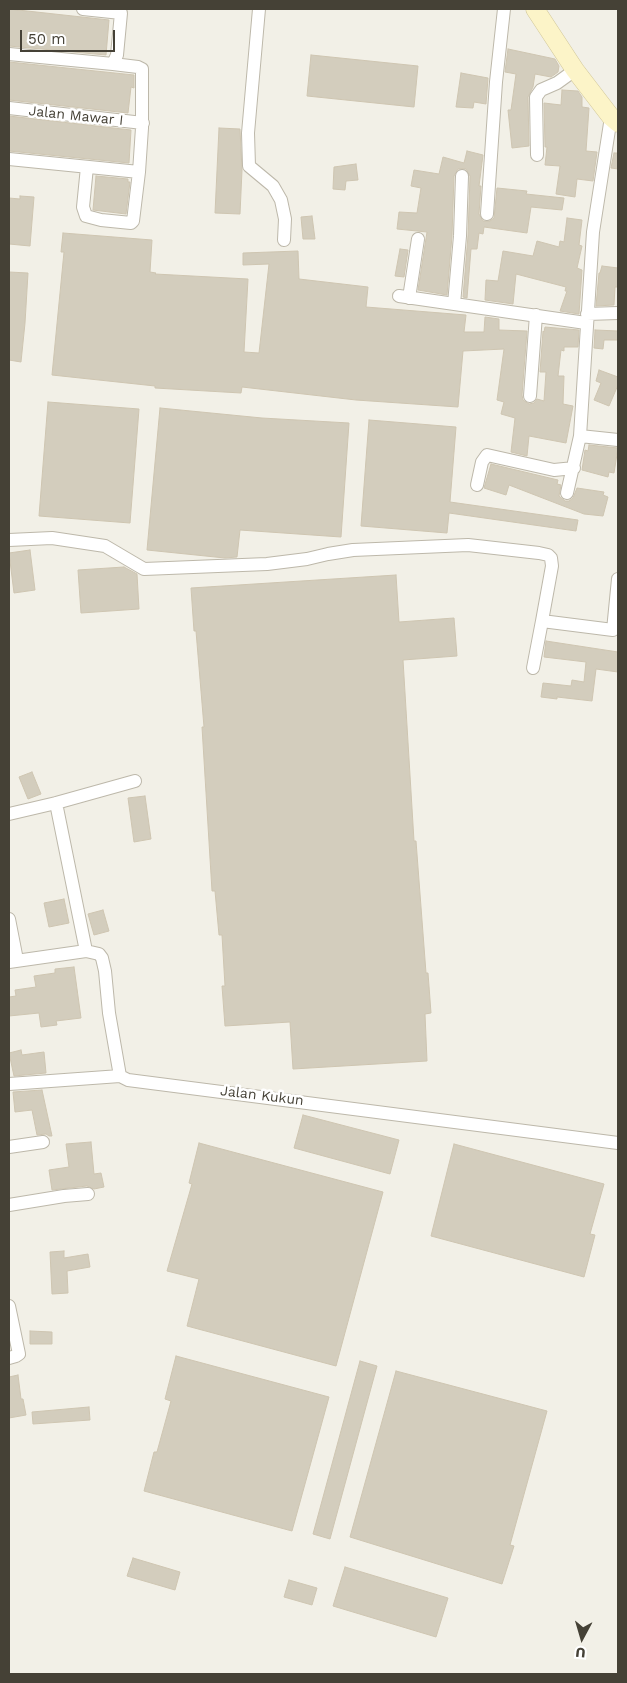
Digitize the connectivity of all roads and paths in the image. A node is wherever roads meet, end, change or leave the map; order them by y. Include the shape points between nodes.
1 (83, 9) edge
2 (260, 9) edge
3 (504, 9) edge
4 (535, 9) edge
5 (121, 11) edge
6 (9, 54) edge
7 (114, 64) junction
8 (575, 70) junction
9 (9, 108) edge
10 (615, 120) edge
11 (143, 123) junction
12 (537, 155) dead end
13 (9, 160) edge
14 (87, 167) junction
15 (139, 172) junction
16 (462, 176) dead end
17 (488, 214) dead end
18 (418, 239) dead end
19 (284, 240) dead end
20 (454, 304) junction
21 (618, 313) edge
22 (536, 315) junction
23 (587, 318) junction
24 (530, 396) dead end
25 (580, 436) junction
26 (618, 440) edge
27 (574, 468) junction
28 (477, 485) dead end
29 (567, 493) dead end
30 (9, 540) edge
31 (618, 579) edge
32 (618, 584) edge
33 (542, 621) junction
34 (616, 631) edge
35 (533, 668) dead end
36 (136, 781) dead end
37 (56, 803) junction
38 (9, 814) edge
39 (9, 919) edge
40 (86, 951) junction
41 (13, 961) edge
42 (120, 1076) junction
43 (9, 1084) edge
44 (43, 1142) dead end
45 (618, 1143) edge
46 (9, 1147) edge
47 (88, 1194) dead end
48 (9, 1205) edge
49 (9, 1306) edge
50 (9, 1358) edge

1 - 5 street
2 - 19 street via 248,133 249,166 273,186 281,200 285,219
3 - 17 street
4 - 8 main road
5 - 7 street
6 - 7 street
7 - 11 street via 142,69
8 - 10 main road
8 - 12 street via 536,96
9 - 11 street, Jalan Mawar I
10 - 23 street via 593,232
11 - 15 street
13 - 14 street
14 - 15 street
14 - 15 street via 83,207 86,216 126,223 133,221
16 - 20 street
18 - 20 street via 404,297
20 - 22 street
21 - 23 street
22 - 23 street
22 - 24 street
23 - 25 street
25 - 26 street
25 - 27 street
27 - 28 street via 554,470 486,454
27 - 29 street
30 - 33 street via 52,538 105,546 144,569 267,564 353,550 468,546 539,553 548,555 552,566
31 - 32 street
32 - 34 street
33 - 34 street
33 - 35 street
36 - 37 street
37 - 38 street
37 - 40 street
39 - 41 street
40 - 41 street
40 - 42 street via 102,958
42 - 43 street, Jalan Kukun
42 - 45 street, Jalan Kukun via 140,1082
44 - 46 street
47 - 48 street
49 - 50 street via 19,1354

